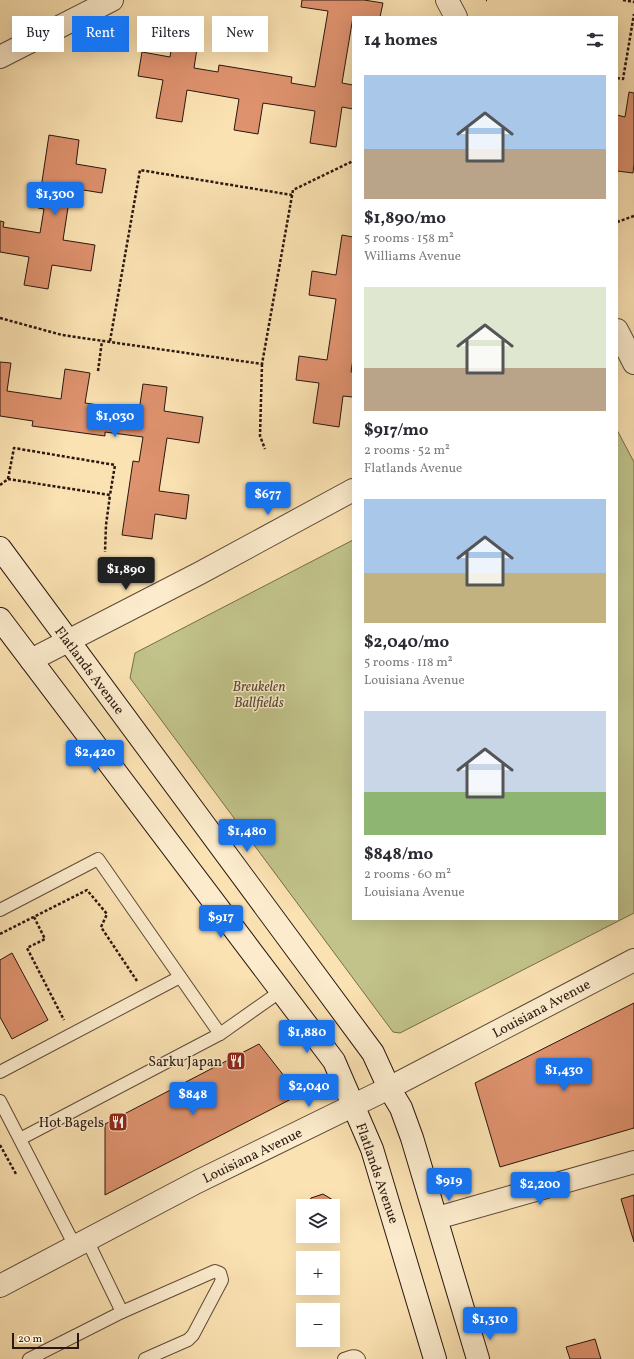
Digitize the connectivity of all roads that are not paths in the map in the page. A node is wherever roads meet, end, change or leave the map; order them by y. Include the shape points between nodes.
1 (112, 0) edge
2 (447, 0) edge
3 (455, 16) edge
4 (0, 57) edge
5 (352, 491) edge
6 (0, 548) edge
7 (0, 619) edge
8 (68, 640) junction
9 (31, 660) junction
10 (0, 910) edge
11 (634, 960) edge
12 (180, 977) junction
13 (281, 991) junction
14 (220, 1034) junction
15 (0, 1072) edge
16 (389, 1088) junction
17 (0, 1101) edge
18 (354, 1105) junction
19 (20, 1138) junction
20 (634, 1162) edge
21 (436, 1218) junction
22 (81, 1243) junction
23 (0, 1286) edge
24 (122, 1312) junction
25 (29, 1359) edge
26 (145, 1359) edge
27 (344, 1359) edge
28 (359, 1359) edge
29 (435, 1359) edge
30 (478, 1359) edge

1 - 4 main road
2 - 3 main road
5 - 8 main road
6 - 8 main road, Flatlands Avenue
7 - 9 main road, Flatlands Avenue
8 - 9 main road
8 - 16 main road, Flatlands Avenue via 373,1054
9 - 13 main road, Flatlands Avenue
10 - 12 lane via 98,859
11 - 16 main road, Louisiana Avenue
12 - 14 lane
12 - 15 lane
13 - 14 lane
13 - 18 main road, Flatlands Avenue via 334,1061
14 - 19 lane
16 - 18 main road, Louisiana Avenue
16 - 21 main road, Flatlands Avenue via 401,1108 412,1138
17 - 19 lane
18 - 22 main road, Louisiana Avenue
18 - 29 main road, Flatlands Avenue via 372,1149
19 - 22 lane
20 - 21 main road
21 - 30 main road, Flatlands Avenue
22 - 23 main road, Louisiana Avenue
22 - 24 lane
24 - 25 lane
24 - 26 lane via 215,1271 220,1273 222,1280 193,1335 188,1340
27 - 28 lane via 353,1356

